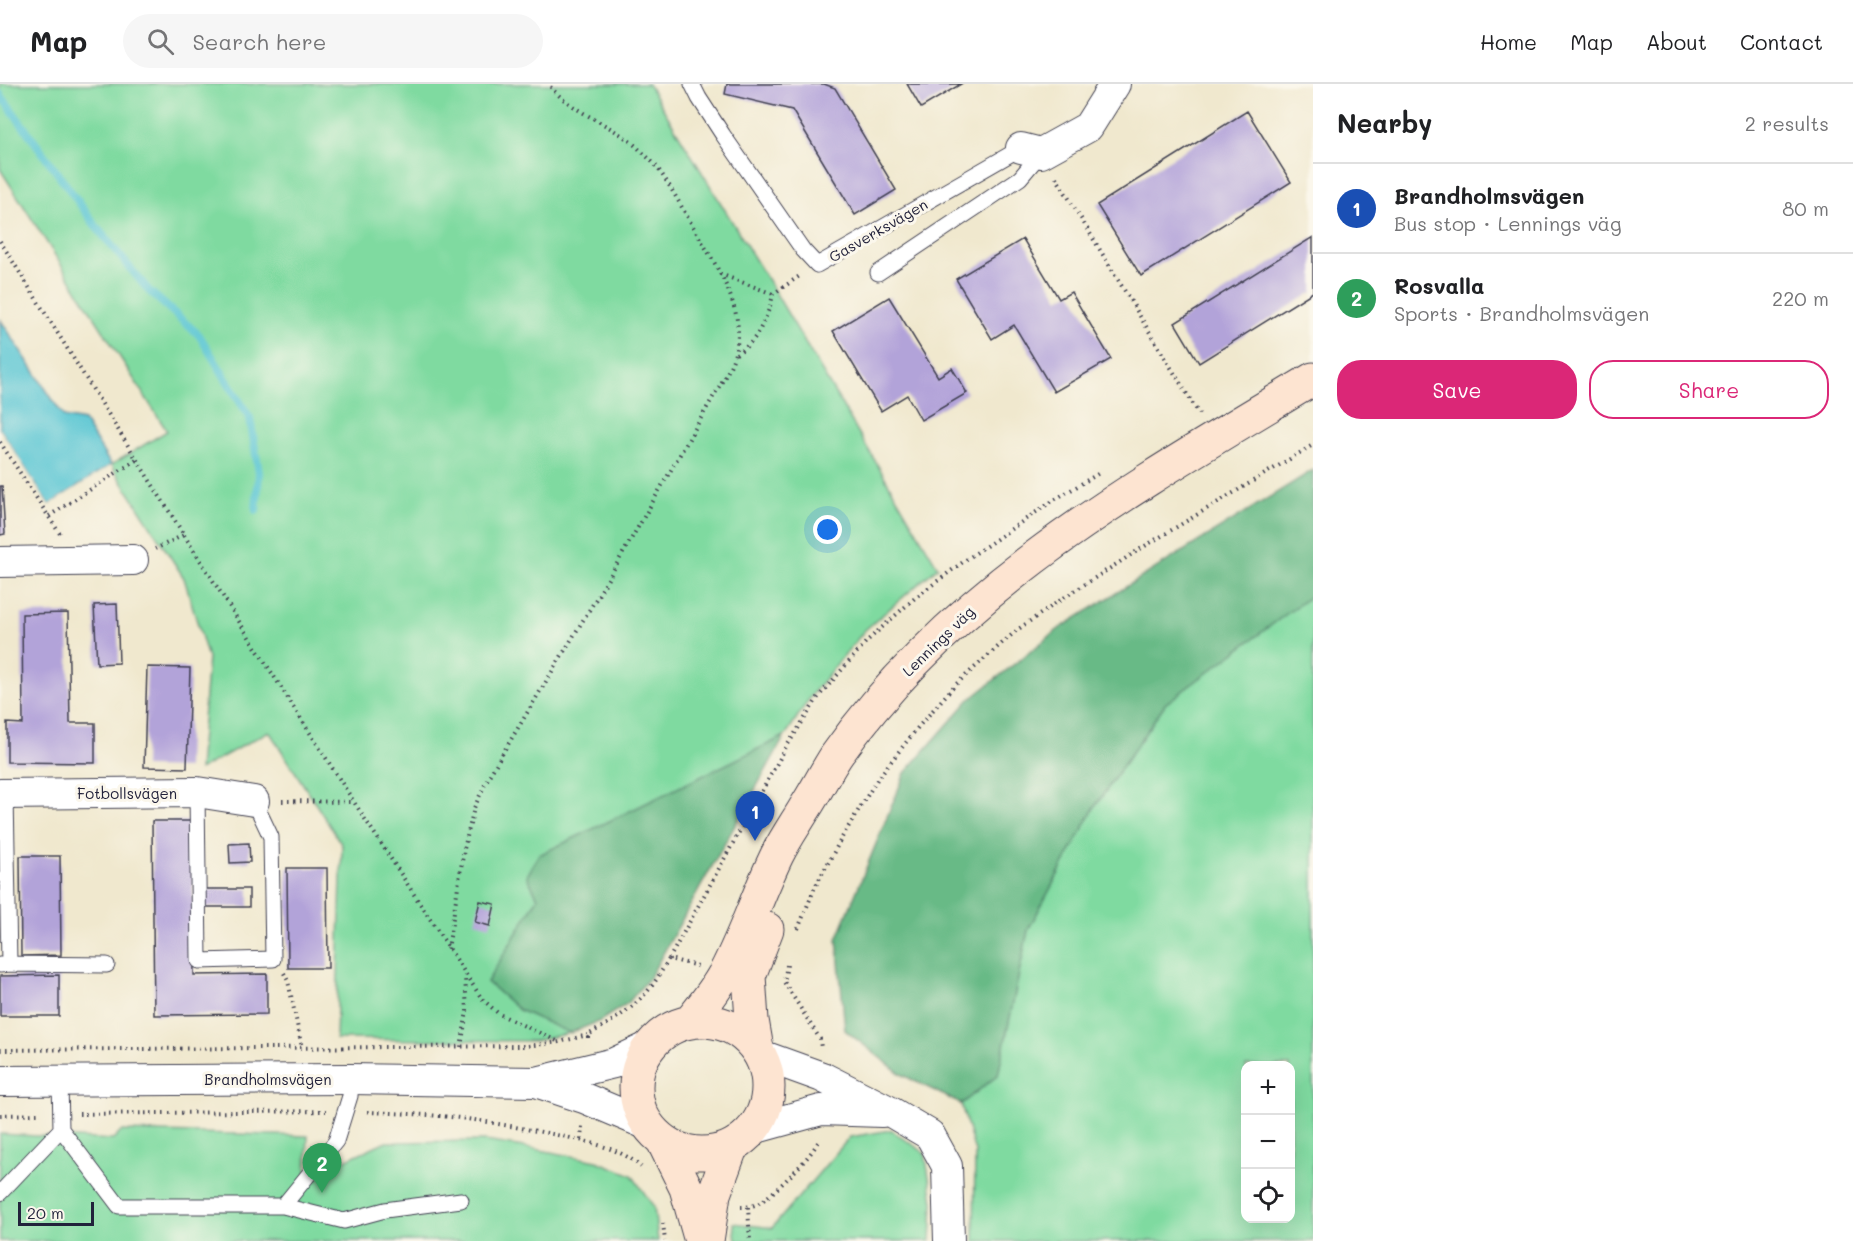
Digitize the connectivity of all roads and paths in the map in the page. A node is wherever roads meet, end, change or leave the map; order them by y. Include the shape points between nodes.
1 (548, 84) edge
2 (692, 84) edge
3 (1115, 84) edge
4 (1031, 150) junction
5 (0, 241) edge
6 (817, 265) junction
7 (878, 273) dead end
8 (720, 274) junction
9 (773, 294) junction
10 (736, 354) junction
11 (1313, 379) edge
12 (1313, 404) edge
13 (1199, 415) dead end
14 (0, 442) edge
15 (1313, 445) edge
16 (138, 459) junction
17 (49, 516) junction
18 (184, 535) junction
19 (133, 560) joint
20 (77, 561) junction
21 (0, 562) edge
22 (197, 792) junction
23 (3, 794) edge
24 (254, 801) junction
25 (354, 802) junction
26 (796, 934) dead end
27 (448, 949) junction
28 (273, 959) junction
29 (787, 963) dead end
30 (5, 964) edge
31 (107, 965) dead end
32 (465, 974) junction
33 (784, 982) dead end
34 (690, 1022) junction
35 (588, 1035) dead end
36 (559, 1042) junction
37 (650, 1046) junction
38 (461, 1047) junction
39 (302, 1048) junction
40 (0, 1050) edge
41 (759, 1052) junction
42 (351, 1079) junction
43 (0, 1081) edge
44 (60, 1081) junction
45 (536, 1082) junction
46 (345, 1111) junction
47 (891, 1112) junction
48 (0, 1115) edge
49 (61, 1122) junction
50 (655, 1133) junction
51 (743, 1138) junction
52 (581, 1140) dead end
53 (0, 1192) edge
54 (461, 1200) dead end
55 (283, 1206) junction
56 (748, 1207) dead end
57 (701, 1241) edge
58 (707, 1241) edge
59 (750, 1241) edge
60 (949, 1241) edge

1 - 8 path via 557,96 635,145 656,166
2 - 6 lane, Gasverksvägen via 723,135
3 - 4 street, Gasverksvägen via 1088,127
4 - 6 lane, Gasverksvägen
4 - 7 lane via 1020,178
4 - 13 path
5 - 16 path
6 - 9 path
8 - 9 path
8 - 10 path via 736,319
9 - 10 path via 754,340
10 - 27 path via 611,574 489,776 474,808 466,839
11 - 34 main road, Lennings väg via 1043,550 928,647 879,700 836,757 778,854 725,973
12 - 41 main road, Lennings väg via 1054,564 994,608 939,657 891,710 850,764 794,861 749,976
14 - 17 path
15 - 26 path via 1051,606 1017,630 955,685 878,778 815,887
16 - 17 path
16 - 18 path
17 - 20 path
18 - 19 path
18 - 25 path
19 - 20 street
20 - 21 street
22 - 23 street, Fotbollsvägen
22 - 24 street, Fotbollsvägen
22 - 28 lane via 199,961
23 - 30 lane
24 - 25 path
24 - 28 lane via 272,837
25 - 27 path
27 - 32 path
28 - 39 path via 288,981
29 - 33 path
30 - 31 lane
32 - 36 path via 498,1014
32 - 38 path via 467,1011
34 - 37 main road, Lennings väg via 675,1026
34 - 41 main road, Lennings väg via 728,1025
35 - 36 path
36 - 38 path
37 - 45 street, Brandholmsvägen via 614,1063
37 - 50 main road, Lennings väg via 641,1061 636,1094 640,1110
38 - 39 path
39 - 40 path
41 - 47 street via 822,1077
41 - 51 main road, Lennings väg via 768,1073 769,1092 765,1111
42 - 44 street, Brandholmsvägen
42 - 45 street, Brandholmsvägen
42 - 46 lane
43 - 44 street, Brandholmsvägen
44 - 49 lane
45 - 50 street, Brandholmsvägen via 584,1098
46 - 49 path
46 - 52 path via 442,1116
46 - 55 lane via 336,1141
47 - 51 street via 821,1110
47 - 60 street via 930,1135 947,1166
48 - 49 path
49 - 53 lane
49 - 55 lane via 119,1206
50 - 51 main road via 679,1149 696,1153 714,1153
50 - 57 main road, Lennings väg via 686,1188
51 - 58 main road, Lennings väg via 714,1194
54 - 55 lane via 385,1210 344,1221
56 - 59 path

